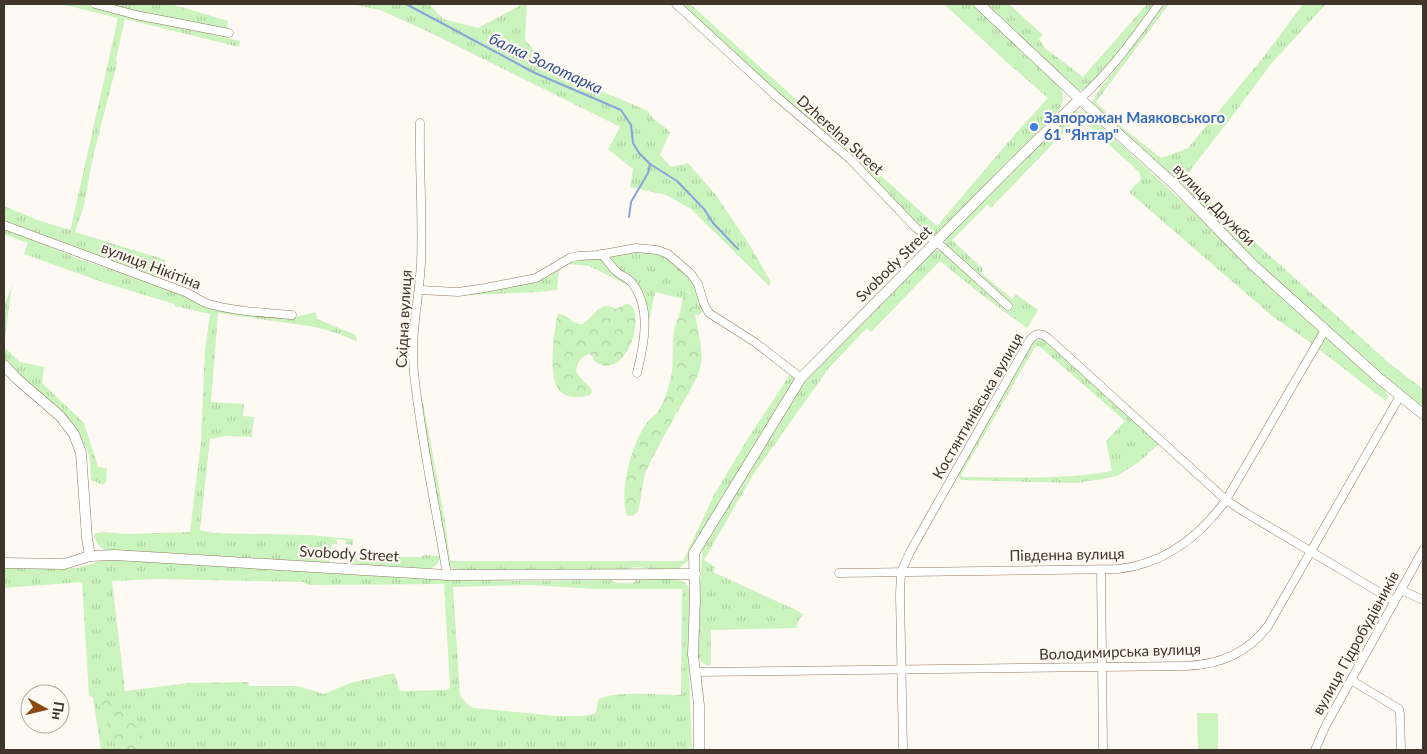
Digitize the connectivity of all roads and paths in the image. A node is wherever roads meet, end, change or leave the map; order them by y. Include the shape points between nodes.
1 (94, 4) edge
2 (676, 4) edge
3 (979, 4) edge
4 (1159, 4) edge
5 (229, 33) dead end
6 (1080, 99) junction
7 (420, 123) dead end
8 (4, 225) edge
9 (937, 242) junction
10 (602, 254) junction
11 (420, 290) junction
12 (1008, 306) dead end
13 (292, 315) dead end
14 (1325, 330) junction
15 (4, 365) edge
16 (637, 373) dead end
17 (801, 378) junction
18 (1400, 396) junction
19 (1423, 414) edge
20 (1226, 500) junction
21 (1423, 550) edge
22 (1311, 552) junction
23 (90, 556) junction
24 (4, 562) edge
25 (1101, 570) junction
26 (901, 572) junction
27 (839, 573) dead end
28 (695, 574) junction
29 (447, 575) junction
30 (1401, 590) junction
31 (1423, 600) edge
32 (1394, 601) junction
33 (1102, 667) junction
34 (902, 670) junction
35 (695, 672) junction
36 (1351, 680) junction
37 (699, 750) edge
38 (903, 750) edge
39 (1103, 750) edge
40 (1315, 750) edge
41 (1401, 750) edge

1 - 5 street
2 - 9 street, Dzherelna Street via 850,159 916,228
3 - 6 street, вулиця Дружби
4 - 6 street, Svobody Street via 1126,50
6 - 9 street, Svobody Street
6 - 14 street, вулиця Дружби via 1177,187 1252,264
7 - 11 street, Східна вулиця
8 - 13 street, вулиця Нікітіна via 216,306
9 - 12 street, Dzherelna Street
9 - 17 street, Svobody Street
10 - 11 street via 570,258 530,280 458,292
10 - 16 street via 615,271 632,283 641,300 645,326
10 - 17 street via 643,248 668,254 698,284 710,313 756,342
11 - 29 street, Східна вулиця via 414,327 414,371
14 - 18 street, вулиця Дружби
14 - 20 street, Південна вулиця
15 - 23 street via 60,416 74,434 80,453
17 - 28 street, Svobody Street via 694,553
18 - 19 street, вулиця Дружби
18 - 22 street, Володимирська вулиця
20 - 22 street, Костянтинівська вулиця
20 - 25 street, Південна вулиця via 1202,528 1165,555 1136,566
20 - 26 street, Костянтинівська вулиця via 1048,338 1038,334 1031,338 1020,356
21 - 30 street, вулиця Гідробудівників
22 - 32 street, Костянтинівська вулиця
22 - 33 street, Володимирська вулиця via 1263,633 1235,655 1196,666
23 - 24 street, Svobody Street via 64,564
23 - 29 street, Svobody Street
25 - 26 street, Південна вулиця
25 - 33 street
26 - 27 street, Південна вулиця
26 - 34 street, Костянтинівська вулиця
28 - 29 street, Svobody Street
28 - 35 street, Svobody Street
30 - 31 street
30 - 32 street, вулиця Гідробудівників
32 - 36 street, вулиця Гідробудівників
33 - 34 street, Володимирська вулиця
33 - 39 street
34 - 35 street, Володимирська вулиця
34 - 38 street, Костянтинівська вулиця
35 - 37 street, Svobody Street
36 - 40 street, вулиця Гідробудівників
36 - 41 street via 1399,709

